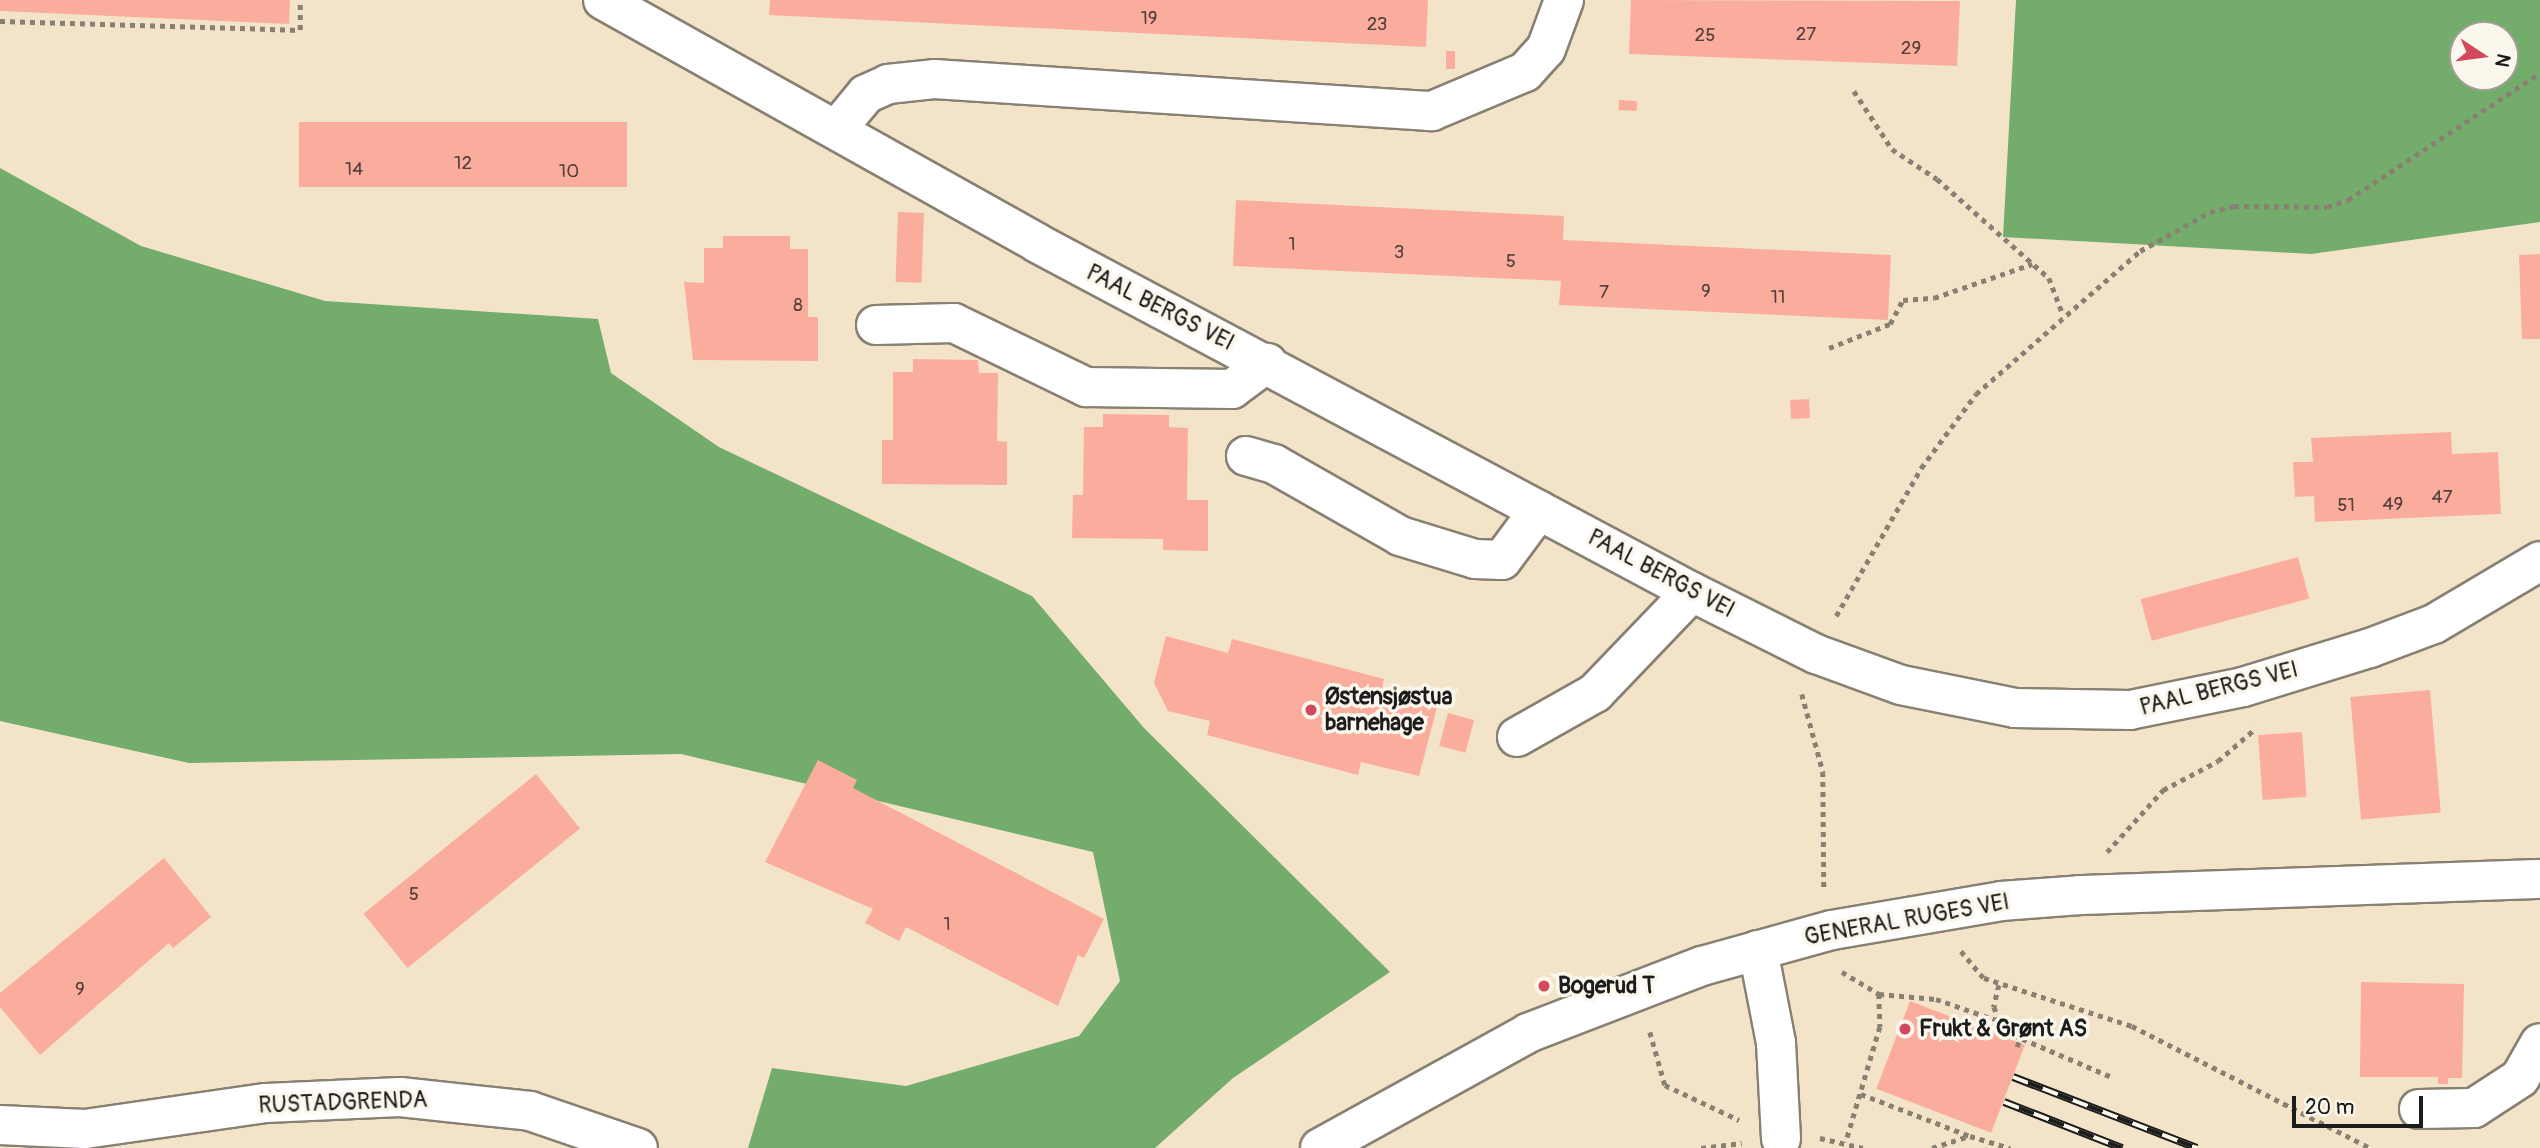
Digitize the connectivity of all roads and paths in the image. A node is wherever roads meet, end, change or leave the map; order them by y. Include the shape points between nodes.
1 (300, 0) edge
2 (603, 0) edge
3 (1564, 0) edge
4 (0, 21) edge
5 (2540, 72) edge
6 (1854, 91) dead end
7 (837, 129) junction
8 (2033, 263) junction
9 (2063, 315) junction
10 (876, 325) dead end
11 (1829, 348) dead end
12 (1268, 363) junction
13 (1246, 456) dead end
14 (1539, 509) junction
15 (2540, 561) edge
16 (1692, 592) junction
17 (1829, 629) dead end
18 (2244, 687) junction
19 (1801, 690) dead end
20 (1517, 737) dead end
21 (2107, 852) dead end
22 (2540, 879) edge
23 (1824, 893) dead end
24 (1758, 950) junction
25 (1961, 950) dead end
26 (1842, 972) dead end
27 (1998, 985) junction
28 (1879, 993) junction
29 (1996, 1020) junction
30 (1650, 1031) dead end
31 (2020, 1037) junction
32 (2540, 1043) edge
33 (2017, 1047) dead end
34 (2112, 1077) dead end
35 (1861, 1094) junction
36 (2419, 1109) dead end
37 (0, 1125) edge
38 (1970, 1136) junction
39 (87, 1139) edge
40 (1781, 1139) joint
41 (1846, 1142) dead end
42 (638, 1148) edge
43 (1320, 1148) edge
44 (1932, 1148) edge
45 (2010, 1148) edge
46 (2371, 1148) edge

1 - 4 path via 300,30
2 - 7 street, PAAL BERGS VEI
3 - 7 street via 1546,49 1525,72 1432,111 934,79 888,84 866,94
5 - 9 path via 2348,200 2327,207 2237,205 2210,212 2140,251
6 - 8 path via 1892,149 1937,179
7 - 12 street, PAAL BERGS VEI
8 - 9 path via 2058,290
8 - 11 path via 1934,298 1903,300 1890,324
9 - 17 path via 1984,385 1948,429
10 - 12 street via 954,323 1086,387 1232,389
12 - 14 street, PAAL BERGS VEI
13 - 14 street via 1274,464 1400,536 1475,559 1502,559
14 - 16 street, PAAL BERGS VEI
15 - 18 street, PAAL BERGS VEI via 2434,624
16 - 18 street, PAAL BERGS VEI via 1854,670 1961,699 2130,710
16 - 20 street via 1595,693
18 - 21 path via 2256,728 2218,761 2163,790
19 - 23 path via 1823,772
22 - 24 street, GENERAL RUGES VEI via 2001,901
24 - 40 street via 1776,1043
24 - 43 street, GENERAL RUGES VEI via 1528,1033
25 - 27 path
26 - 28 path
27 - 29 path
27 - 46 path via 2132,1026
28 - 29 path via 1936,999
28 - 35 path via 1880,1027
29 - 31 path
30 - 40 path via 1665,1085
31 - 33 path
31 - 34 path
32 - 36 street via 2520,1078 2474,1108
35 - 38 path
35 - 41 path
37 - 39 street, RUSTADGRENDA
38 - 44 path
38 - 45 path
39 - 42 street, RUSTADGRENDA via 266,1103 400,1097 530,1111

